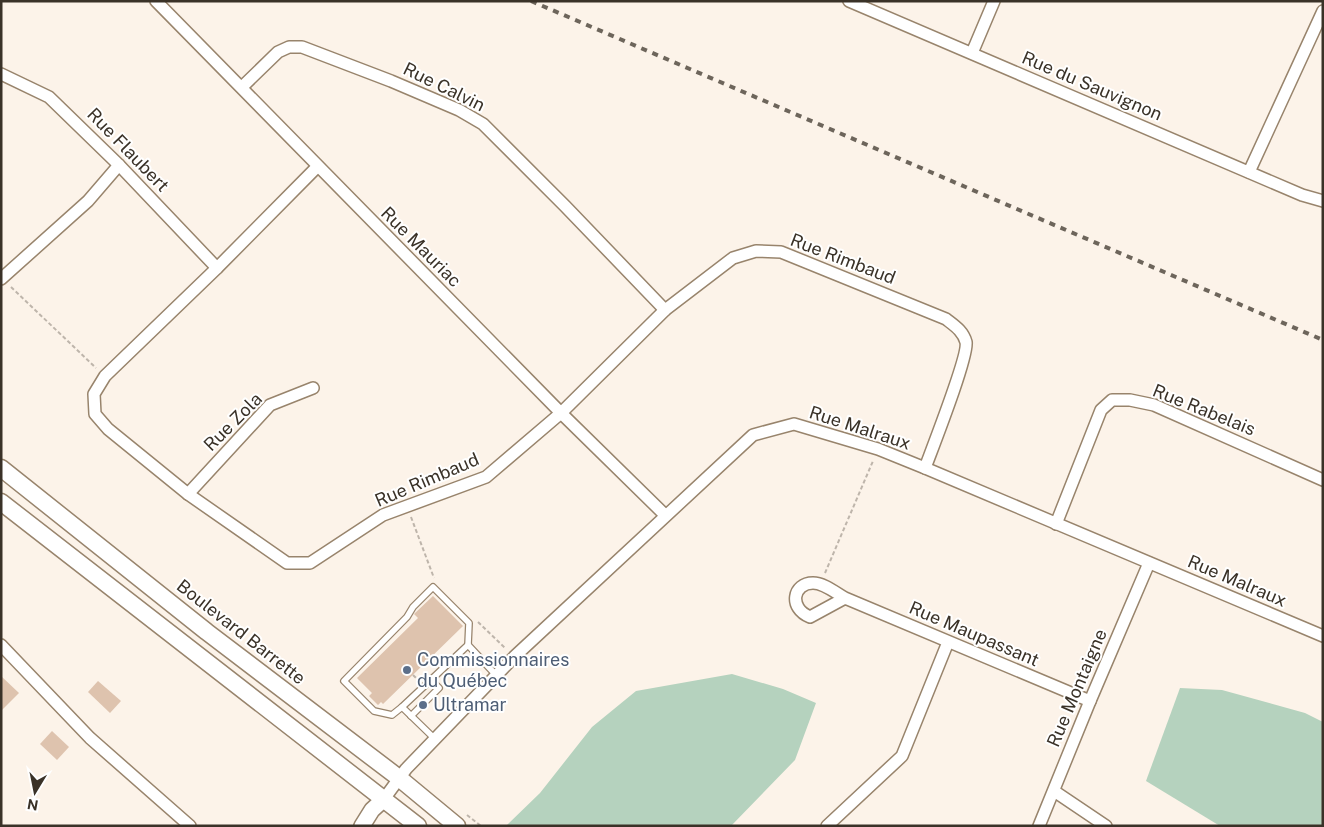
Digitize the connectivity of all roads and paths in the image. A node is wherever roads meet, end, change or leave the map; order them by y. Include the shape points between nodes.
1 (156, 1) edge
2 (849, 1) edge
3 (994, 1) edge
4 (1323, 11) edge
5 (972, 54) junction
6 (1, 74) edge
7 (242, 87) junction
8 (119, 165) junction
9 (317, 167) junction
10 (1249, 172) junction
11 (1323, 201) edge
12 (217, 268) junction
13 (2, 279) edge
14 (665, 310) junction
15 (105, 376) junction
16 (313, 388) dead end
17 (560, 413) junction
18 (878, 449) junction
19 (1, 468) edge
20 (925, 468) junction
21 (1323, 480) edge
22 (188, 494) junction
23 (1, 502) edge
24 (407, 508) junction
25 (665, 515) junction
26 (1056, 524) junction
27 (1150, 563) junction
28 (435, 581) dead end
29 (820, 584) junction
30 (845, 598) junction
31 (478, 622) dead end
32 (1323, 636) edge
33 (948, 642) junction
34 (1, 645) edge
35 (468, 645) junction
36 (514, 657) junction
37 (496, 675) junction
38 (431, 680) junction
39 (1090, 701) junction
40 (402, 707) junction
41 (411, 716) junction
42 (435, 739) junction
43 (399, 778) junction
44 (1054, 791) junction
45 (384, 799) junction
46 (190, 826) edge
47 (362, 826) edge
48 (418, 826) edge
49 (457, 826) edge
50 (827, 826) edge
51 (1039, 826) edge
52 (1106, 826) edge

1 - 7 street, Rue Mauriac
2 - 5 street, Rue du Sauvignon
3 - 5 street
4 - 10 street
5 - 10 street, Rue du Sauvignon
6 - 8 street, Rue Flaubert via 49,97
7 - 9 street, Rue Mauriac
7 - 14 street, Rue Calvin via 278,52 289,47 302,47 459,110 483,124
8 - 12 street, Rue Flaubert
8 - 13 street via 88,201
9 - 12 street, Rue Rimbaud
9 - 17 street, Rue Mauriac
10 - 11 street, Rue du Sauvignon
12 - 15 street, Rue Rimbaud
13 - 15 path
14 - 17 street, Rue Rimbaud
14 - 20 street, Rue Rimbaud via 733,258 756,251 781,252 946,319 960,330 967,344
15 - 22 street, Rue Rimbaud via 94,394 95,414 108,429
16 - 22 street, Rue Zola via 270,405
17 - 24 street, Rue Rimbaud via 486,477
17 - 25 street, Rue Mauriac
18 - 20 street, Rue Malraux
18 - 25 street, Rue Malraux via 794,424 753,435
18 - 29 path
19 - 43 main road, Boulevard Barrette via 207,632
20 - 26 street, Rue Malraux
21 - 26 street, Rue Rabelais via 1154,405 1112,400 1101,410
22 - 24 street, Rue Rimbaud via 287,563 310,563 384,516
23 - 45 main road
24 - 28 path
25 - 36 street, Rue Malraux
26 - 27 street, Rue Malraux
27 - 32 street, Rue Malraux
27 - 39 street, Rue Montaigne
29 - 30 street, Rue Maupassant
29 - 30 street via 807,584 799,590 796,597 801,613 810,617
30 - 33 street, Rue Maupassant
31 - 36 path
33 - 39 street, Rue Maupassant
33 - 50 street via 902,756
34 - 46 street via 90,738
35 - 37 lane
35 - 38 lane
35 - 40 lane via 469,623 434,588 344,681 374,711 392,715
36 - 37 street, Rue Malraux
37 - 42 street, Rue Malraux
38 - 40 lane
38 - 41 lane via 439,688
39 - 44 street, Rue Montaigne
40 - 41 lane
41 - 42 lane
42 - 43 street, Rue Malraux
43 - 45 street, Rue Malraux
43 - 49 main road, Boulevard Barrette
44 - 51 street, Rue Montaigne
44 - 52 street
45 - 47 street
45 - 48 main road

